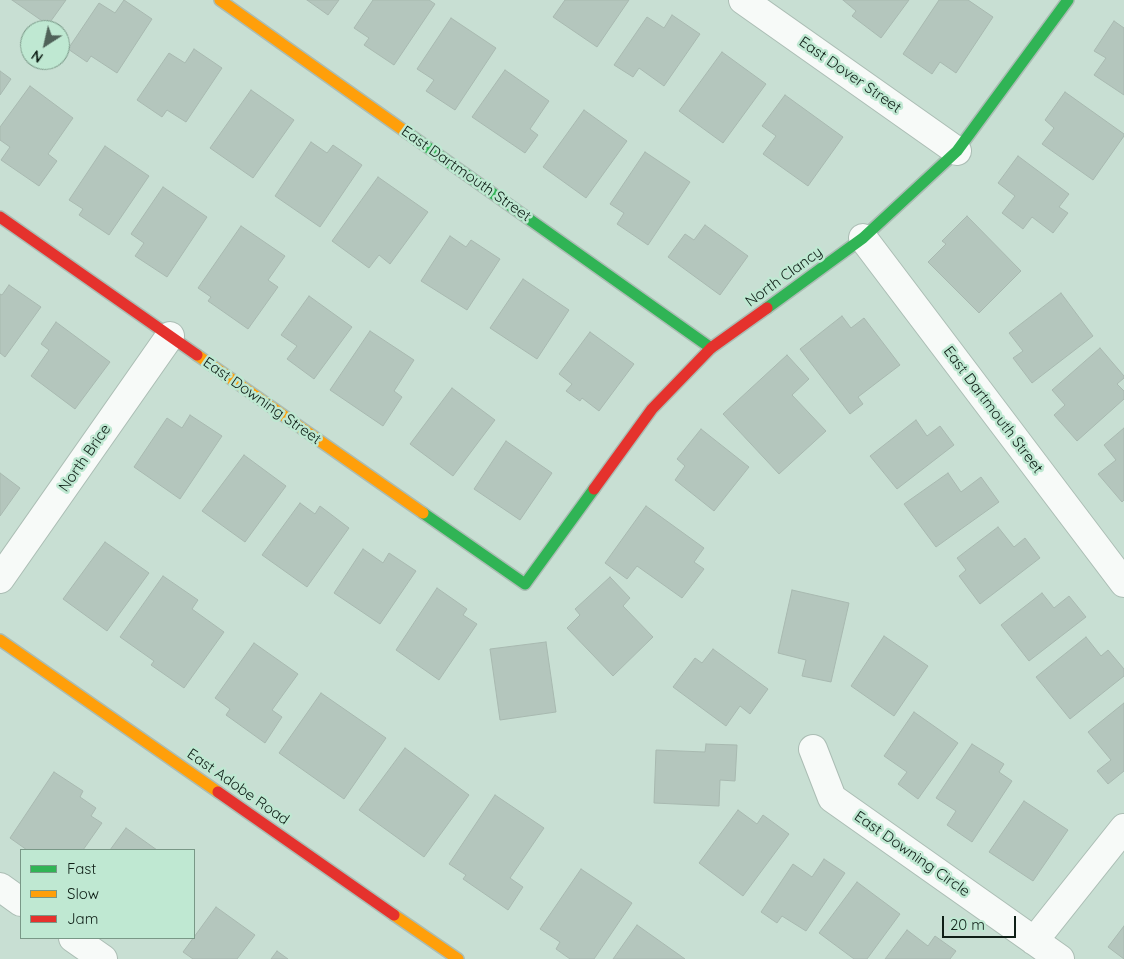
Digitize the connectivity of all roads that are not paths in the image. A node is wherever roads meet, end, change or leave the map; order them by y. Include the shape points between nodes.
1 (220, 0) edge
2 (743, 0) edge
3 (1068, 0) edge
4 (957, 151) junction
5 (0, 217) edge
6 (863, 238) junction
7 (170, 336) junction
8 (711, 348) junction
9 (0, 579) edge
10 (1124, 583) edge
11 (524, 584) joint
12 (0, 640) edge
13 (813, 749) dead end
14 (1124, 828) edge
15 (0, 887) edge
16 (20, 901) edge
17 (74, 939) edge
18 (1034, 940) junction
19 (103, 959) edge
20 (458, 959) edge
21 (1060, 959) edge

1 - 8 street, East Dartmouth Street
2 - 4 street, East Dover Street
3 - 4 street, North Clancy
4 - 6 street, North Clancy
5 - 7 street, East Downing Street
6 - 8 street, North Clancy
6 - 10 street, East Dartmouth Street
7 - 9 street, North Brice
7 - 11 street, East Downing Street
8 - 11 street, North Clancy via 652,409
12 - 20 street, East Adobe Road
13 - 18 street, East Downing Circle via 832,798
14 - 18 street
15 - 16 street
17 - 19 street
18 - 21 street

